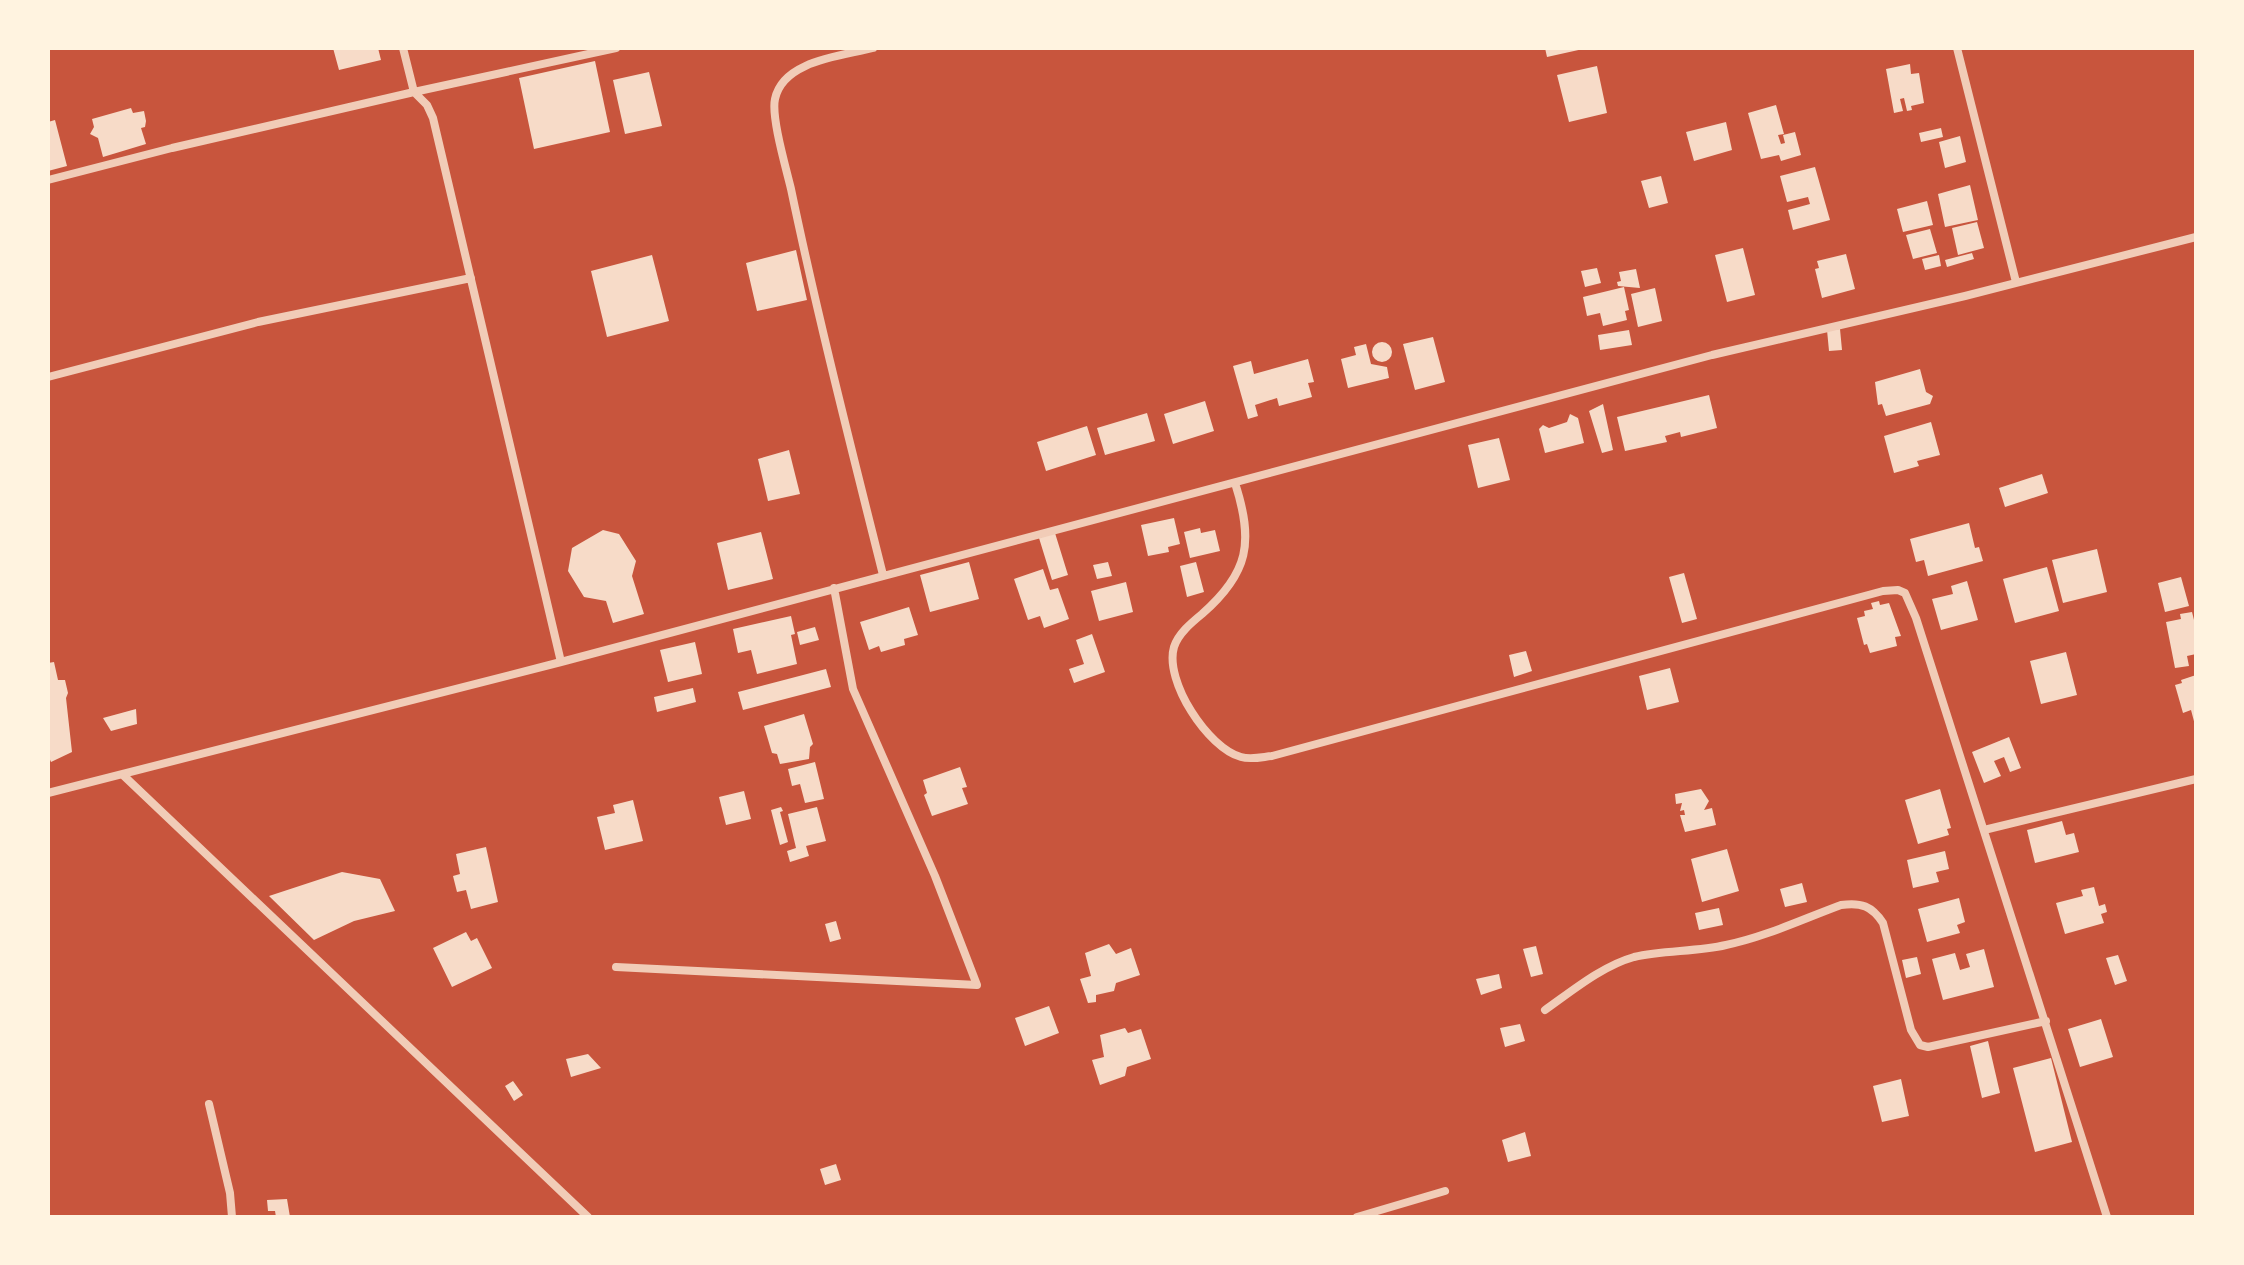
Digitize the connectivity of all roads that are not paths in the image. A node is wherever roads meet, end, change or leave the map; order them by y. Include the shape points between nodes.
1 (403, 48) edge
2 (616, 48) edge
3 (873, 48) edge
4 (1957, 48) edge
5 (414, 92) junction
6 (48, 180) edge
7 (2196, 237) edge
8 (471, 278) junction
9 (2016, 282) junction
10 (48, 377) edge
11 (1235, 483) junction
12 (883, 575) junction
13 (834, 588) junction
14 (561, 662) junction
15 (123, 775) junction
16 (2196, 779) edge
17 (48, 793) edge
18 (1984, 830) junction
19 (616, 967) dead end
20 (1545, 1010) dead end
21 (2046, 1021) junction
22 (209, 1104) dead end
23 (1445, 1191) dead end
24 (232, 1217) edge
25 (588, 1217) edge
26 (1357, 1217) edge
27 (2107, 1217) edge

1 - 5 street
2 - 5 street
3 - 12 street via 794,72 775,98 798,223
4 - 9 street
5 - 6 street
5 - 8 street via 433,118
7 - 9 street
8 - 10 street via 258,322
8 - 14 street
9 - 11 street via 1712,355
11 - 12 street
11 - 18 street via 1247,545 1238,575 1173,649 1175,675 1188,707 1221,745 1239,757 1272,756 1898,590 1907,595 1916,618
12 - 13 street
13 - 14 street
13 - 19 street via 853,689 977,985
14 - 15 street
15 - 17 street
15 - 25 street
16 - 18 street
18 - 21 street
20 - 21 street via 1635,957 1748,940 1855,903 1872,909 1883,923 1911,1030 1920,1045
21 - 27 street
22 - 24 street
23 - 26 street

